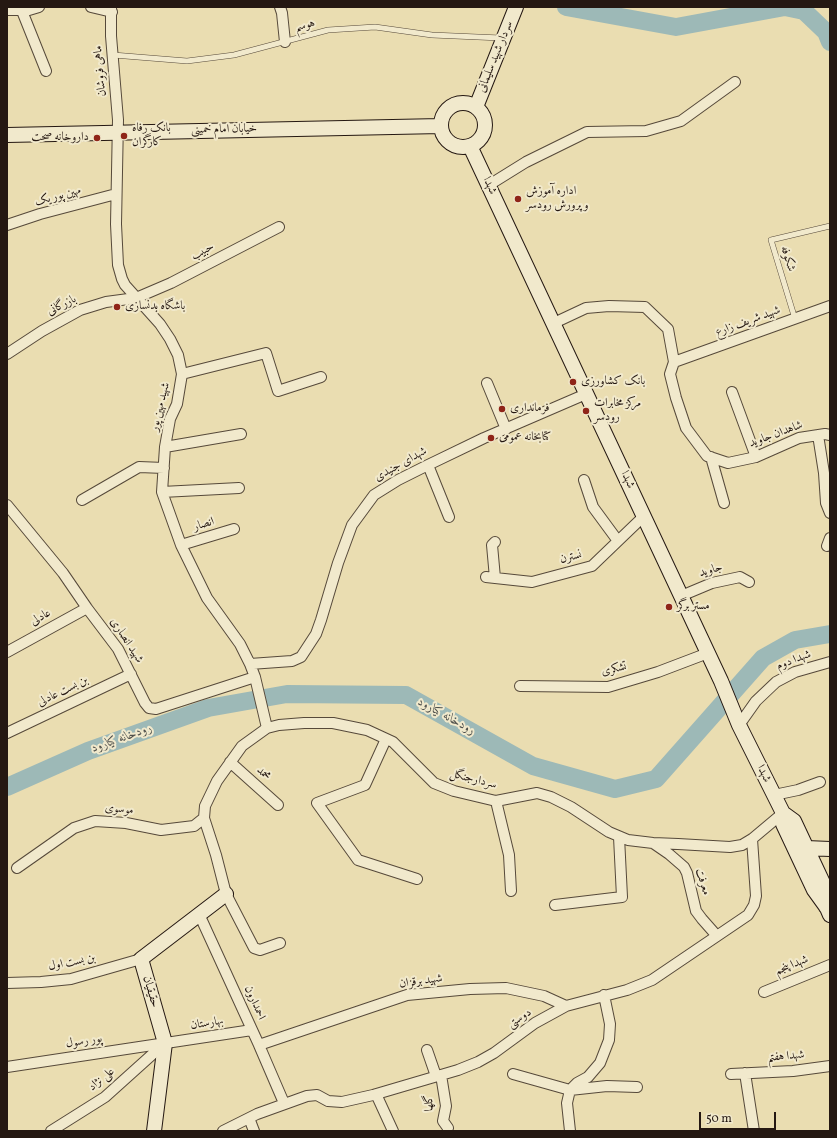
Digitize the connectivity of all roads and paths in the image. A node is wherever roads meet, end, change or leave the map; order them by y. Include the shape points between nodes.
1 (39, 7) edge
2 (91, 7) edge
3 (280, 7) edge
4 (515, 8) edge
5 (22, 9) edge
6 (7, 10) edge
7 (111, 10) edge
8 (503, 38) junction
9 (285, 42) junction
10 (113, 56) junction
11 (46, 71) dead end
12 (735, 82) dead end
13 (476, 107) junction
14 (441, 126) junction
15 (118, 132) junction
16 (7, 135) edge
17 (470, 146) junction
18 (489, 185) junction
19 (116, 194) junction
20 (7, 225) edge
21 (830, 226) edge
22 (279, 227) dead end
23 (136, 298) junction
24 (830, 306) edge
25 (795, 319) junction
26 (554, 323) junction
27 (7, 354) edge
28 (674, 362) junction
29 (182, 374) junction
30 (321, 377) dead end
31 (487, 383) dead end
32 (732, 392) dead end
33 (586, 394) junction
34 (506, 428) junction
35 (241, 434) dead end
36 (818, 435) junction
37 (830, 435) edge
38 (165, 447) junction
39 (711, 457) junction
40 (756, 457) junction
41 (428, 465) junction
42 (164, 468) junction
43 (584, 480) dead end
44 (827, 485) edge
45 (239, 488) dead end
46 (162, 492) junction
47 (82, 500) dead end
48 (724, 503) dead end
49 (8, 507) edge
50 (830, 513) edge
51 (644, 516) junction
52 (449, 517) dead end
53 (234, 529) dead end
54 (618, 541) junction
55 (495, 542) dead end
56 (181, 545) junction
57 (749, 582) dead end
58 (681, 596) junction
59 (87, 608) junction
60 (7, 652) edge
61 (708, 654) junction
62 (830, 662) edge
63 (250, 664) junction
64 (131, 674) junction
65 (256, 681) junction
66 (520, 686) dead end
67 (739, 725) junction
68 (267, 728) junction
69 (7, 733) edge
70 (386, 739) junction
71 (230, 762) junction
72 (820, 782) dead end
73 (774, 795) junction
74 (496, 801) junction
75 (278, 805) dead end
76 (783, 813) junction
77 (204, 818) junction
78 (619, 837) junction
79 (752, 839) junction
80 (653, 843) junction
81 (806, 848) junction
82 (830, 849) edge
83 (17, 868) dead end
84 (416, 879) dead end
85 (511, 891) dead end
86 (226, 894) junction
87 (555, 905) dead end
88 (829, 910) edge
89 (199, 914) junction
90 (717, 936) junction
91 (280, 944) dead end
92 (141, 959) junction
93 (830, 966) edge
94 (7, 984) edge
95 (764, 992) dead end
96 (604, 995) junction
97 (566, 1006) junction
98 (252, 1030) junction
99 (165, 1044) junction
100 (260, 1045) junction
101 (427, 1050) dead end
102 (830, 1066) edge
103 (7, 1067) edge
104 (745, 1073) junction
105 (513, 1074) dead end
106 (732, 1074) dead end
107 (439, 1076) junction
108 (637, 1087) dead end
109 (570, 1090) junction
110 (376, 1094) junction
111 (284, 1103) junction
112 (249, 1118) junction
113 (448, 1128) dead end
114 (51, 1131) edge
115 (154, 1131) edge
116 (224, 1131) edge
117 (254, 1131) edge
118 (393, 1131) edge
119 (570, 1131) edge
120 (754, 1131) edge

1 - 5 street
2 - 7 street
3 - 9 street
4 - 8 main road, سردار شهید سلیمانی
5 - 6 street
5 - 11 street
7 - 10 street, ماهی فروشان
8 - 9 lane, هوسم via 432,35 375,27 328,30
8 - 13 main road, سردار شهید سلیمانی
9 - 10 lane, هوسم via 234,54 187,61
10 - 15 street, ماهی فروشان
12 - 18 street via 681,121 646,131 587,132 526,162
13 - 14 main road via 462,103 450,108 445,113
13 - 17 main road via 484,118 485,125 481,138
14 - 15 main road, خیابان امام خمینی
14 - 17 main road via 442,133 451,144
15 - 16 main road, خیابان امام خمینی
15 - 19 street, شهید مهین پور
17 - 18 main road, شهدا
18 - 26 main road, شهدا
19 - 20 street, مهین پور یک
19 - 23 street, شهید مهین پور via 118,265 125,285
21 - 25 lane, شکوفه via 771,240
22 - 23 street, حبیب via 171,283
23 - 27 street, بازرگانی via 106,302 80,310
23 - 29 street, شهید مهین پور via 170,339 178,355
24 - 25 street, شهید شریف زارع
25 - 28 street, شهید شریف زارع
26 - 28 street, شاهدان جاوید via 586,308 645,307 668,329
26 - 33 main road, شهدا
28 - 39 street, شاهدان جاوید via 670,374 686,428 707,456
29 - 30 street via 266,354 278,391
29 - 38 street, شهید مهین پور
31 - 34 street
32 - 40 street
33 - 34 street, شهدای جنیدی
33 - 51 main road, شهدا
34 - 41 street, شهدای جنیدی
35 - 38 street
36 - 37 street, شاهدان جاوید
36 - 40 street, شاهدان جاوید via 800,438
36 - 44 street
38 - 42 street, شهید مهین پور
39 - 40 street, شاهدان جاوید via 728,463
39 - 48 street
41 - 52 street
41 - 63 street, شهدای جنیدی via 374,495 352,524 319,627 301,657 292,661
42 - 46 street, شهید مهین پور
42 - 47 street via 139,467
43 - 54 street via 593,507
44 - 50 street via 826,503
45 - 46 street
46 - 56 street, شهید مهین پور
49 - 59 street, شهید انصاری via 63,573
51 - 54 street, نسترن
51 - 58 main road, شهدا
53 - 56 street, انصار
54 - 55 street, نسترن via 592,566 532,582 490,578 492,545
56 - 63 street, شهید مهین پور via 207,598 240,644
57 - 58 street, جاوید via 740,577 712,583
58 - 61 main road, شهدا
59 - 60 street, عادلی
59 - 64 street, شهید انصاری via 118,649
61 - 66 street, تشکری via 608,687
61 - 67 main road, شهدا
62 - 67 street, شهدا دوم via 795,672 776,682 756,701
63 - 65 street, شهید مهین پور
64 - 65 street, شهید انصاری via 149,708
64 - 69 street, بن بست عادلی
65 - 68 street, شهید مهین پور
67 - 73 main road, شهدا
68 - 70 street, سردارجنگل via 304,723 333,723 367,730
68 - 71 street, سردارجنگل via 242,746
70 - 74 street, سردارجنگل via 393,742 434,783 454,791
70 - 84 street via 365,784 317,803 358,860
71 - 75 street, محمد
71 - 77 street, سردارجنگل via 205,806
72 - 73 street
73 - 76 main road, شهدا
74 - 78 street, سردارجنگل via 536,793 551,797
74 - 85 street via 509,855
76 - 79 street, سردارجنگل
76 - 81 main road, شهدا via 794,821
76 - 88 main road, شهدا via 783,824 814,890
77 - 83 street, موسوی via 194,826 161,830 126,823 95,821 74,828
77 - 86 street
78 - 80 street, سردارجنگل
78 - 87 street via 622,897
79 - 80 street, سردارجنگل via 742,845 730,847
79 - 90 street, دوستی via 756,896 754,905 748,915
80 - 90 street, معرفت via 684,867 696,911
81 - 82 main road
81 - 88 main road, شهدا via 824,885
86 - 89 main road, حقیقیان
86 - 91 street via 254,948 260,950
89 - 92 main road, حقیقیان
89 - 98 street, احمدارون
90 - 96 street, دوستی via 652,980 627,990
92 - 94 street, بن بست اول via 71,979
92 - 99 main road, حقیقیان
93 - 95 street, شهدا پنجم
96 - 97 street, دوستی
96 - 109 street via 610,1024 609,1040 600,1063 588,1077
97 - 100 street, شهید برقزان via 544,996 506,988 407,995
97 - 107 street, دوستی via 535,1023 478,1062
98 - 99 street, بهارستان
98 - 100 street, احمدارون
99 - 103 street, پور رسول
99 - 114 street, علی نژاد via 105,1097
99 - 115 main road, حقیقیان
100 - 111 street, احمدارون
101 - 107 street, گلها
102 - 104 street, شهدا هفتم
104 - 106 street, شهدا هفتم
104 - 120 street
105 - 109 street
107 - 110 street, دوستی
107 - 113 street, گلها via 446,1106 443,1121
108 - 109 street via 608,1086
109 - 119 street via 567,1103
110 - 111 street, دوستی via 342,1102 328,1101 317,1095
110 - 118 street
111 - 112 street, دوستی
112 - 116 street, دوستی
112 - 117 street

